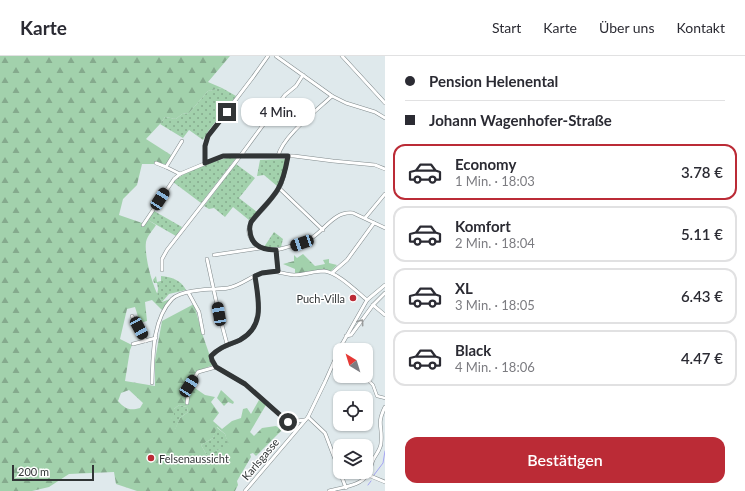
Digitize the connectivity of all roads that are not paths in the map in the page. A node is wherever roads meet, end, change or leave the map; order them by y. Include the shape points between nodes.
1 (268, 56) edge
2 (276, 56) edge
3 (342, 56) edge
4 (303, 75) junction
5 (332, 96) junction
6 (385, 103) edge
7 (385, 118) edge
8 (182, 141) dead end
9 (241, 155) junction
10 (278, 156) junction
11 (288, 156) junction
12 (156, 163) dead end
13 (205, 163) junction
14 (166, 167) junction
15 (385, 169) edge
16 (180, 174) junction
17 (279, 188) junction
18 (385, 194) edge
19 (365, 218) junction
20 (374, 223) junction
21 (143, 225) dead end
22 (385, 228) edge
23 (323, 230) junction
24 (261, 248) junction
25 (276, 250) junction
26 (214, 255) dead end
27 (207, 259) dead end
28 (162, 270) dead end
29 (278, 271) junction
30 (332, 272) junction
31 (255, 276) junction
32 (385, 285) edge
33 (214, 289) junction
34 (188, 292) junction
35 (385, 292) edge
36 (367, 300) junction
37 (373, 305) junction
38 (385, 315) edge
39 (132, 316) dead end
40 (203, 333) dead end
41 (346, 336) junction
42 (156, 338) junction
43 (146, 341) junction
44 (133, 344) dead end
45 (227, 344) junction
46 (216, 367) junction
47 (152, 383) dead end
48 (371, 383) edge
49 (385, 398) edge
50 (187, 403) dead end
51 (385, 407) edge
52 (308, 417) junction
53 (305, 420) junction
54 (373, 461) edge
55 (373, 477) edge
56 (362, 479) edge
57 (385, 482) edge
58 (346, 488) junction
59 (245, 491) edge
60 (329, 491) edge

1 - 13 street via 208,136
2 - 4 street
3 - 6 street
4 - 5 street
4 - 9 street
5 - 7 street
5 - 10 street via 288,137
8 - 14 street
9 - 10 street
9 - 13 street via 223,156
9 - 28 street via 167,250 162,259
10 - 11 street
11 - 15 street via 375,164
11 - 17 street via 286,171
12 - 14 street
13 - 16 street
14 - 16 street
16 - 21 street via 168,187
17 - 23 street
17 - 24 street via 249,227 253,242
18 - 19 street
19 - 20 street
19 - 23 street via 353,213 342,213
20 - 22 street
20 - 30 street via 347,260
23 - 25 street via 302,243
24 - 25 street
24 - 26 street
25 - 29 street
27 - 33 street
29 - 30 street via 293,275
29 - 31 street
30 - 36 street
31 - 33 street via 229,288
31 - 45 street via 259,315 256,324 241,339
32 - 36 street, Karlsgasse
33 - 34 street
33 - 45 street
34 - 40 street via 199,312
34 - 42 street via 174,297 168,304 160,318
35 - 37 street
36 - 41 street, Karlsgasse
37 - 38 street
41 -> 37 street via 351,335
39 - 43 street
41 - 52 street, Karlsgasse
42 - 43 street
42 - 47 street
43 - 44 street
45 - 46 street via 211,356
46 - 50 street via 198,372 189,386
46 - 53 street via 245,384 288,422
48 - 49 street via 377,396
51 - 54 street via 379,422 381,445
52 - 53 street, Karlsgasse
52 - 58 street via 325,433
53 - 59 street, Karlsgasse
55 - 57 street
56 - 58 street
58 - 60 street

